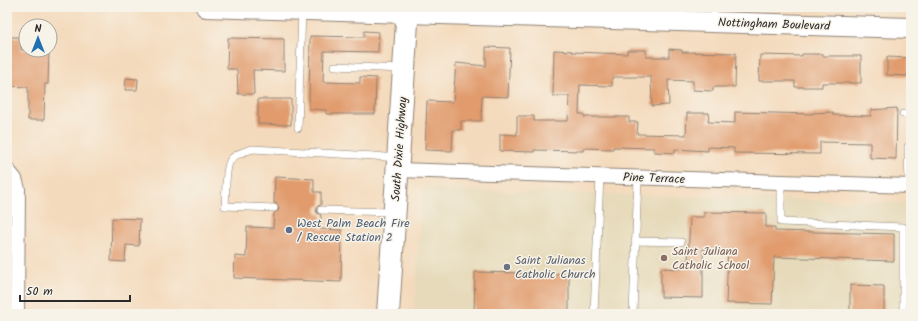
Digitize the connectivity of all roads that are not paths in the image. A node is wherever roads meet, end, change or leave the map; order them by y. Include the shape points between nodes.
1 (206, 7) edge
2 (302, 10) junction
3 (408, 10) edge
4 (464, 11) edge
5 (911, 28) edge
6 (335, 66) dead end
7 (404, 70) junction
8 (903, 114) dead end
9 (911, 114) edge
10 (298, 128) dead end
11 (908, 147) dead end
12 (398, 164) junction
13 (7, 169) edge
14 (600, 176) junction
15 (638, 178) junction
16 (782, 182) junction
17 (910, 186) edge
18 (274, 208) dead end
19 (321, 210) dead end
20 (395, 212) junction
21 (635, 241) junction
22 (682, 242) dead end
23 (17, 314) edge
24 (388, 314) edge
25 (594, 314) edge
26 (633, 314) edge
27 (903, 314) edge

1 - 2 street, Nottingham Boulevard
2 - 3 street, Nottingham Boulevard
2 - 10 lane
3 - 4 street, Nottingham Boulevard
3 - 7 main road, South Dixie Highway
4 - 5 street, Nottingham Boulevard
6 - 7 lane
7 - 12 main road, South Dixie Highway
8 - 9 lane
11 - 17 lane
12 - 14 street, Pine Terrace
12 - 18 lane via 374,156 253,149 241,152 230,161 225,206
12 - 20 main road, South Dixie Highway
13 - 23 street via 15,179 18,189
14 - 15 street, Pine Terrace
14 - 25 lane
15 - 16 street, Pine Terrace
15 - 21 lane
16 - 17 street, Pine Terrace
16 - 27 lane via 782,222 903,227
19 - 20 lane
20 - 24 main road, South Dixie Highway
21 - 22 lane
21 - 26 lane

